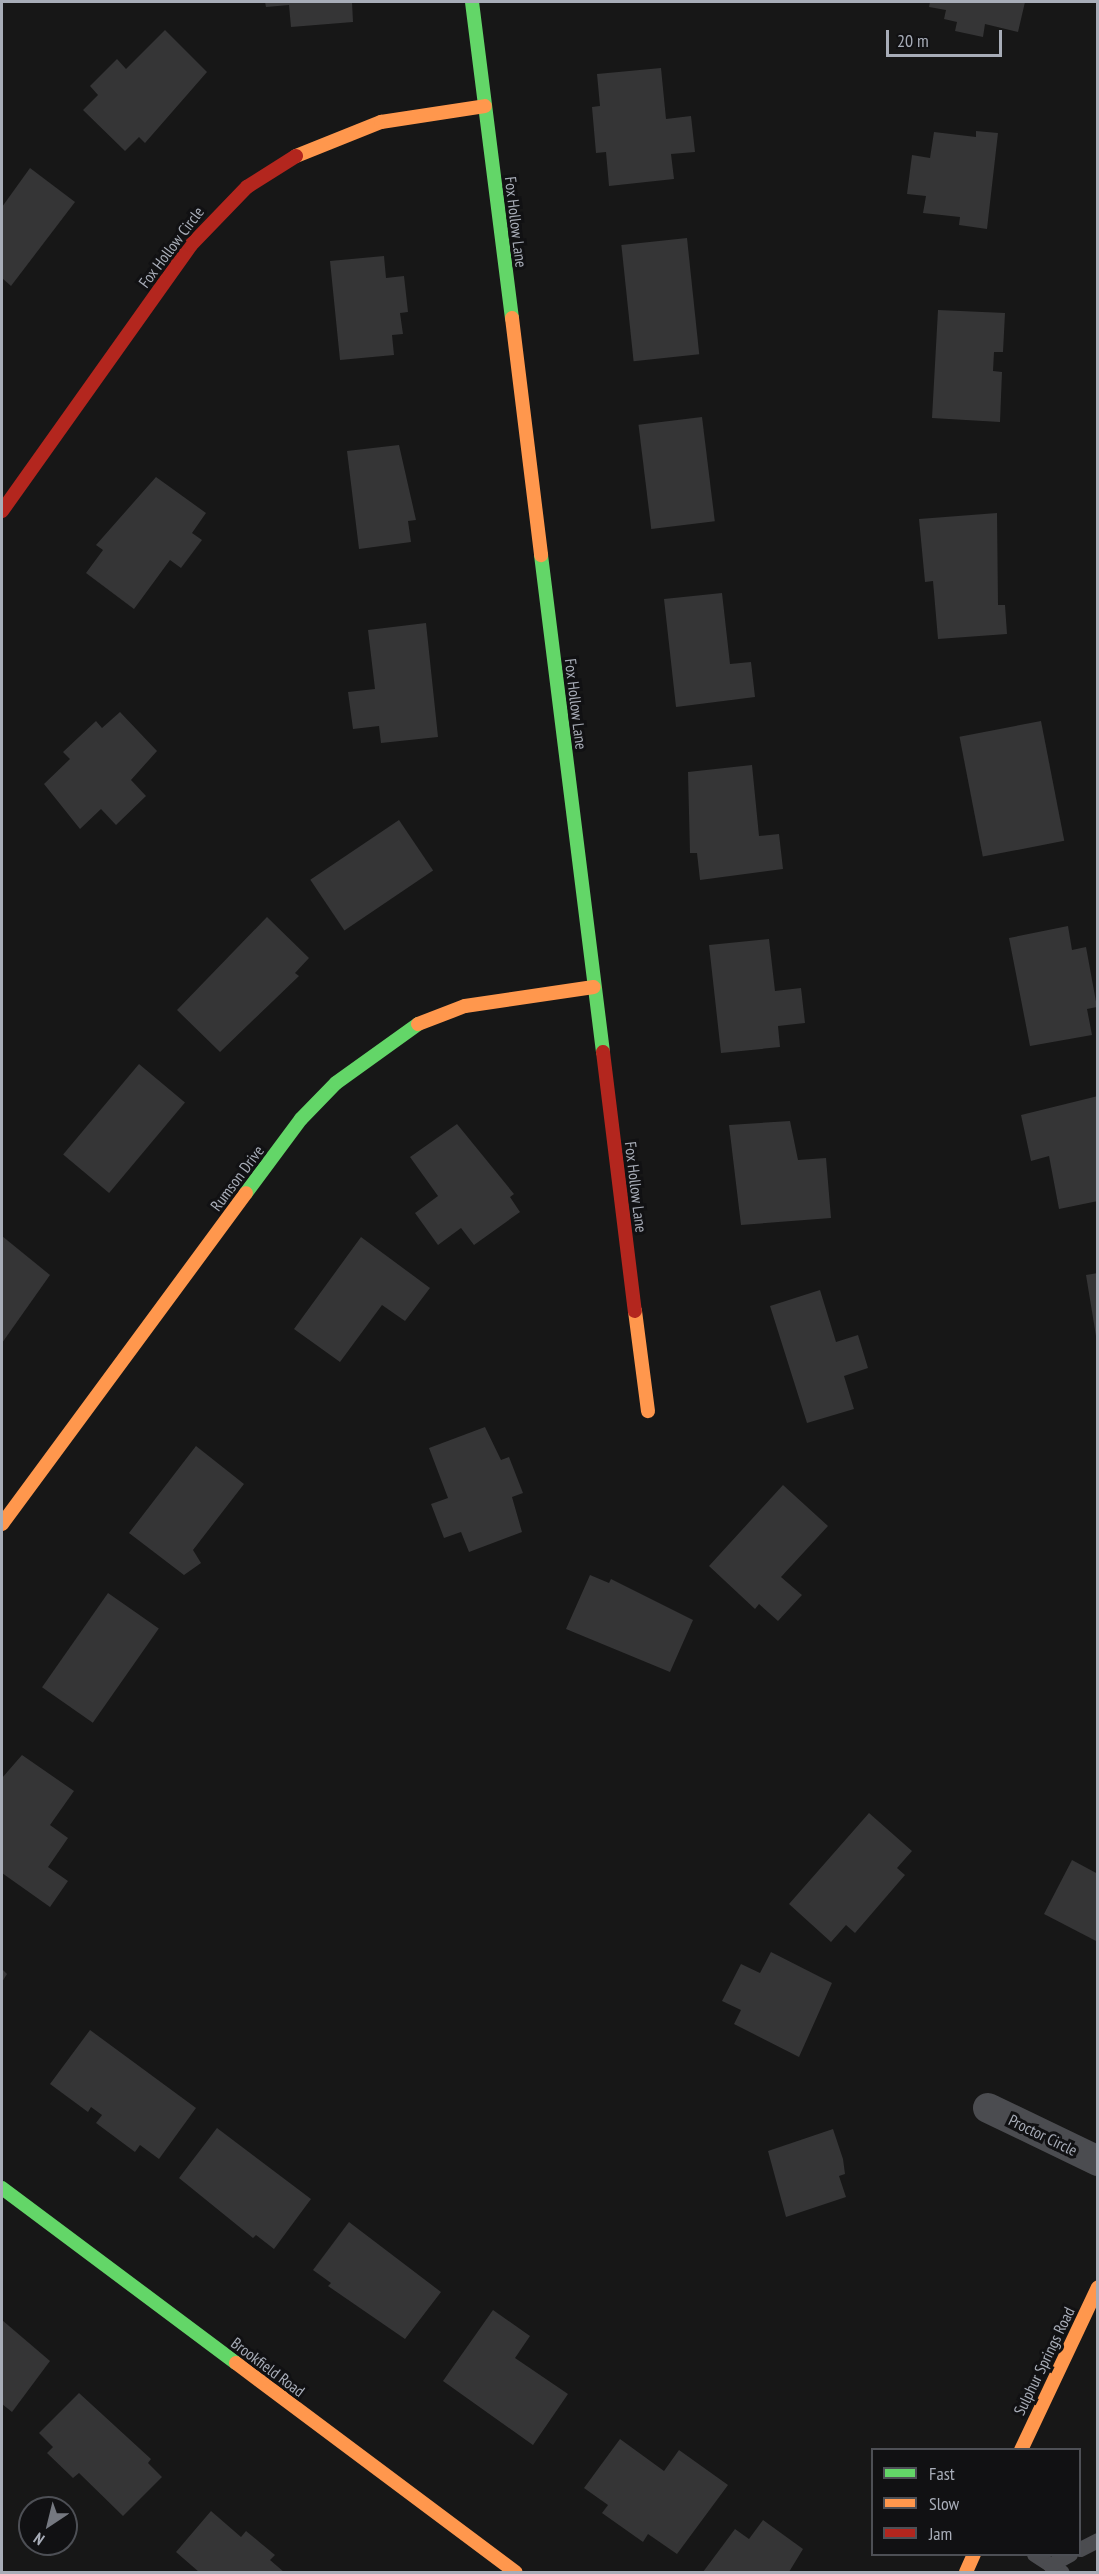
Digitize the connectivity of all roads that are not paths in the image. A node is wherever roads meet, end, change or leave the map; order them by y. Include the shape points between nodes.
1 (472, 2) edge
2 (484, 106) junction
3 (2, 511) edge
4 (594, 987) junction
5 (648, 1411) dead end
6 (2, 1524) edge
7 (988, 2108) dead end
8 (1098, 2161) edge
9 (2, 2188) edge
10 (1098, 2287) edge
11 (1022, 2448) edge
12 (1098, 2540) edge
13 (1081, 2548) edge
14 (973, 2556) edge
15 (1037, 2556) edge
16 (1068, 2556) edge
17 (1056, 2569) edge
18 (515, 2572) edge
19 (966, 2572) edge

1 - 2 street, Fox Hollow Lane
2 - 3 street, Fox Hollow Circle via 381,122 311,147 247,187 191,244
2 - 4 street, Fox Hollow Lane
4 - 5 street, Fox Hollow Lane
4 - 6 street, Rumson Drive via 465,1006 412,1026 336,1083 301,1119
7 - 8 street, Proctor Circle
9 - 18 street, Brookfield Road
10 - 11 street, Sulphur Springs Road
12 - 13 lane
14 - 19 street
15 - 17 lane
16 - 17 lane

